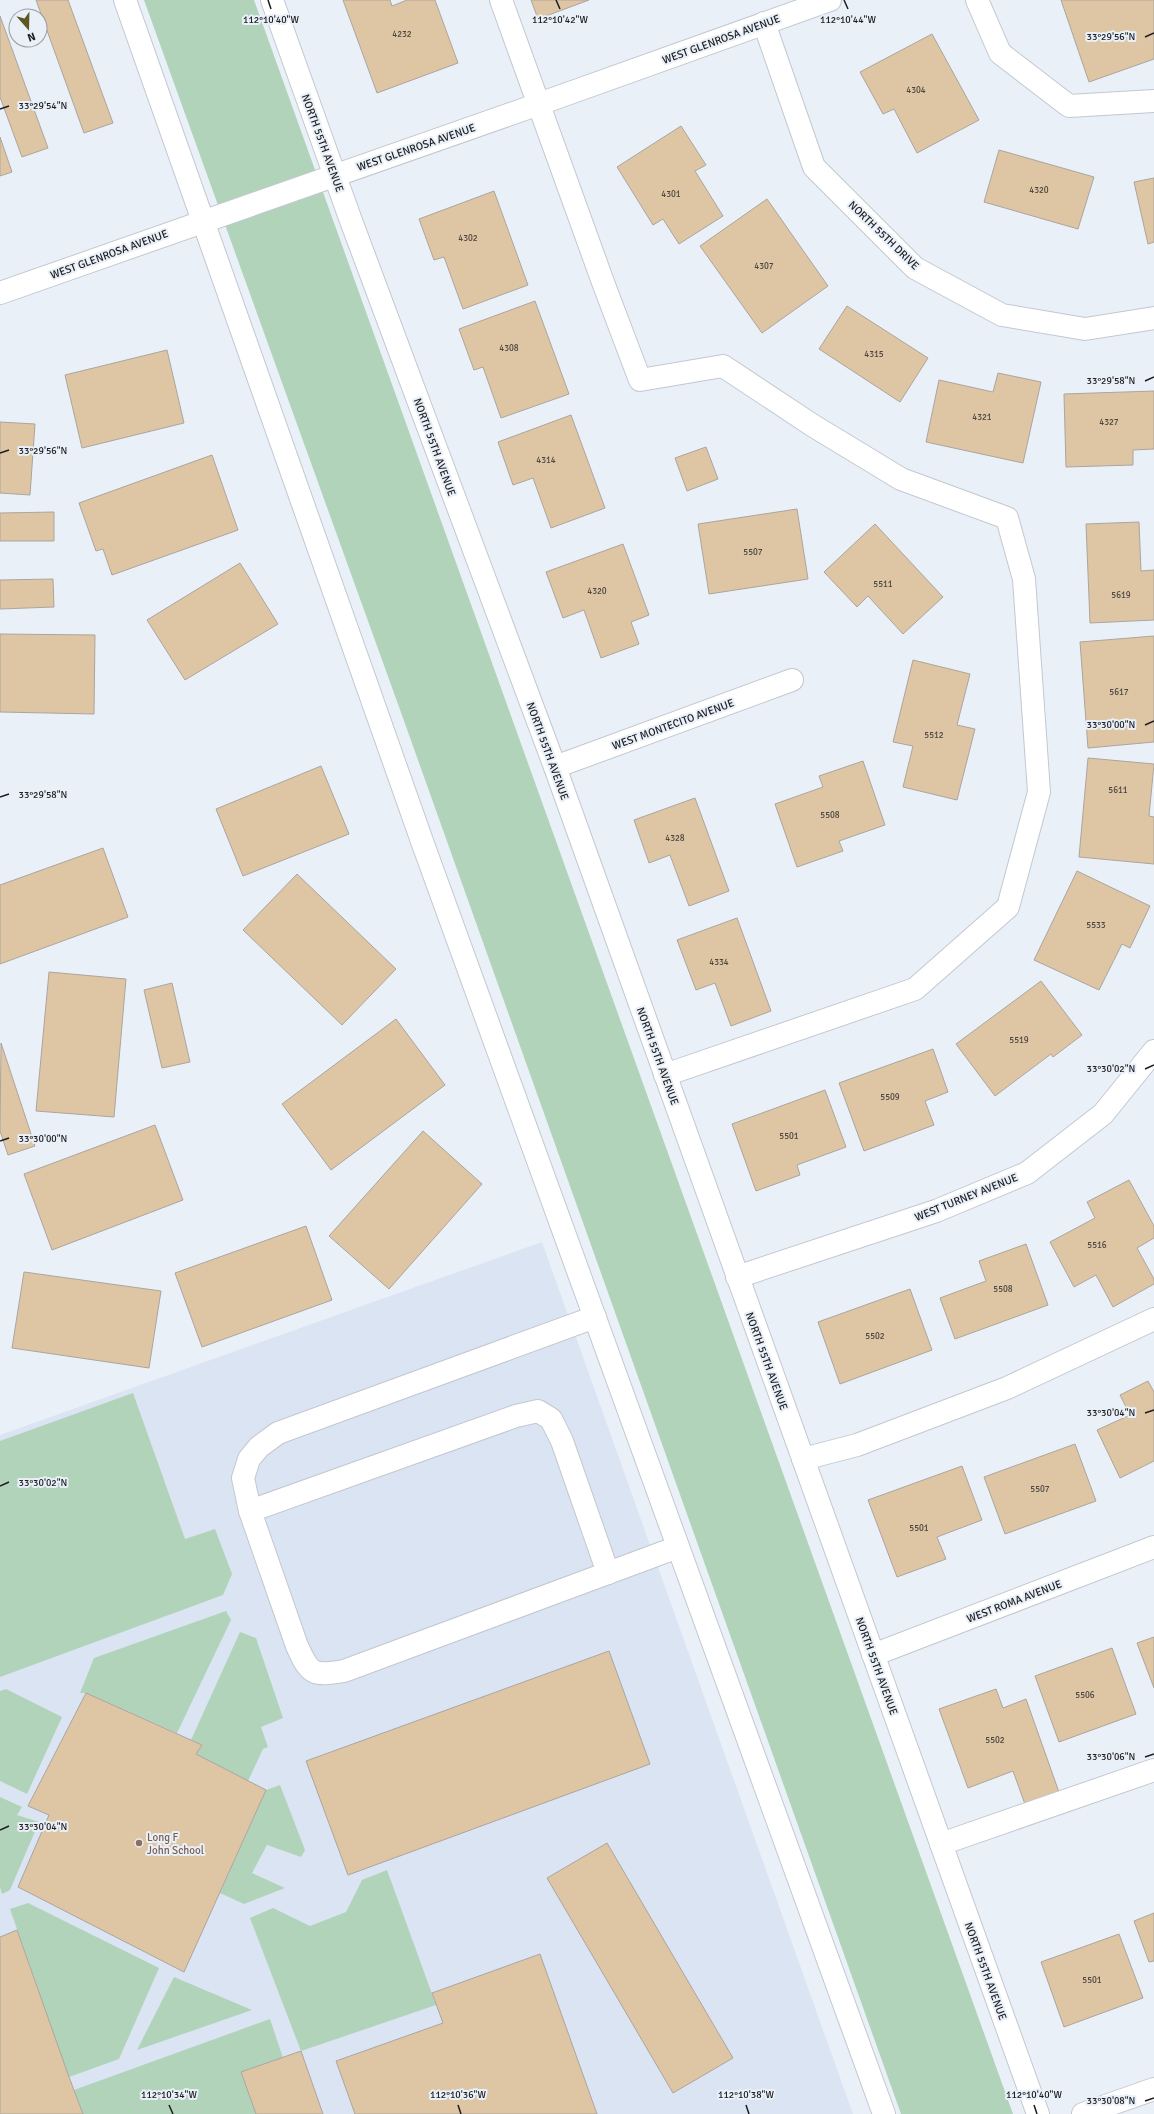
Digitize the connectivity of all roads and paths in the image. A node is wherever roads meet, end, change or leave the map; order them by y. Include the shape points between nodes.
1 (125, 0) edge
2 (272, 0) edge
3 (501, 0) edge
4 (830, 0) edge
5 (977, 0) edge
6 (764, 23) junction
7 (1154, 101) edge
8 (539, 104) junction
9 (334, 175) junction
10 (204, 220) junction
11 (0, 293) edge
12 (1154, 318) edge
13 (792, 680) dead end
14 (554, 767) junction
15 (1154, 1051) edge
16 (664, 1075) junction
17 (737, 1277) junction
18 (595, 1318) junction
19 (1154, 1319) edge
20 (803, 1459) junction
21 (250, 1511) junction
22 (678, 1547) junction
23 (1154, 1547) edge
24 (608, 1573) junction
25 (874, 1655) junction
26 (1154, 1770) edge
27 (941, 1844) junction
28 (1154, 2089) edge
29 (884, 2114) edge
30 (1038, 2114) edge
31 (1083, 2114) edge

1 - 10 street
2 - 9 street, NORTH 55TH AVENUE
3 - 8 street
4 - 6 street, WEST GLENROSA AVENUE
5 - 7 street via 1000,54 1069,106
6 - 8 street, WEST GLENROSA AVENUE
6 - 12 street, NORTH 55TH DRIVE via 814,167 915,268 1002,315 1084,329
8 - 9 street, WEST GLENROSA AVENUE
8 - 16 street via 640,380 723,366 812,425 901,479 1007,518 1024,578 1040,792 1008,907 915,989
9 - 10 street, WEST GLENROSA AVENUE
9 - 14 street, NORTH 55TH AVENUE
10 - 11 street, WEST GLENROSA AVENUE
10 - 18 street via 423,844
13 - 14 street, WEST MONTECITO AVENUE
14 - 16 street, NORTH 55TH AVENUE
15 - 17 street, WEST TURNEY AVENUE via 1103,1114 1027,1173 936,1211
16 - 17 street, NORTH 55TH AVENUE
17 - 20 street, NORTH 55TH AVENUE
18 - 21 street via 278,1433 259,1447 249,1459 243,1478
18 - 22 street
19 - 20 street via 1007,1388 857,1445
20 - 25 street, NORTH 55TH AVENUE
21 - 24 street via 516,1416 538,1411 551,1420 562,1441
21 - 24 street via 296,1646 307,1667 322,1675 344,1671
22 - 24 street
22 - 29 street
23 - 25 street, WEST ROMA AVENUE
25 - 27 street, NORTH 55TH AVENUE
26 - 27 street
27 - 30 street, NORTH 55TH AVENUE
28 - 31 street

